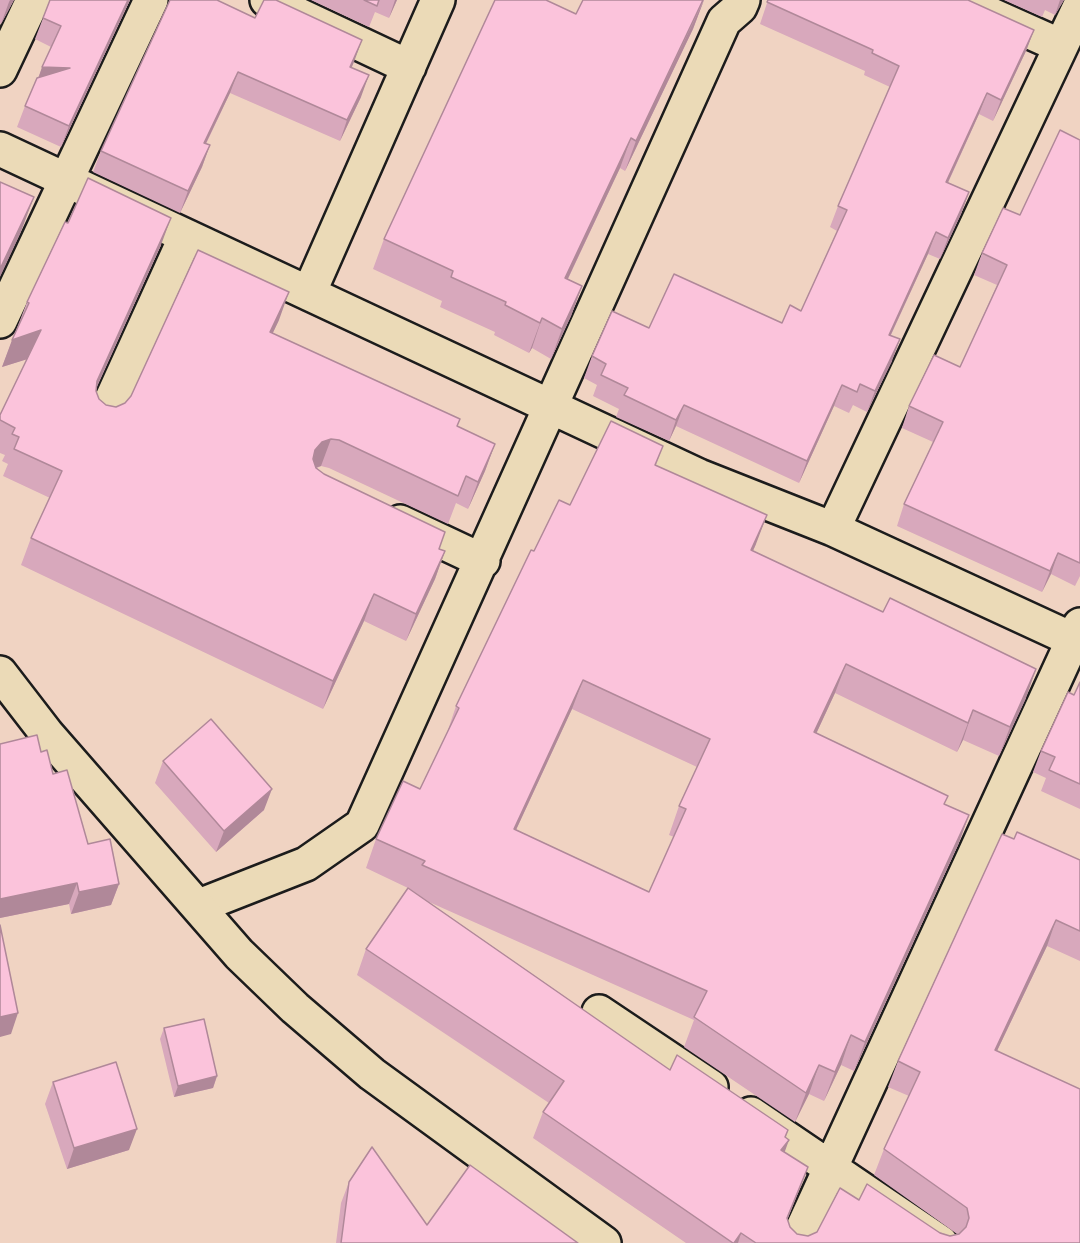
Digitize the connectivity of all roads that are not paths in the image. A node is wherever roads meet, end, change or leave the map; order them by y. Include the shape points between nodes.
1 (33, 0) edge
2 (151, 0) edge
3 (267, 0) edge
4 (438, 0) edge
5 (743, 0) edge
6 (958, 0) edge
7 (1080, 6) edge
8 (1061, 46) junction
9 (4, 50) edge
10 (409, 67) junction
11 (0, 149) edge
12 (68, 181) junction
13 (186, 236) junction
14 (309, 293) junction
15 (0, 321) edge
16 (551, 407) junction
17 (104, 416) edge
18 (376, 510) edge
19 (833, 529) junction
20 (483, 561) junction
21 (1078, 636) edge
22 (0, 674) edge
23 (199, 906) junction
24 (598, 1011) dead end
25 (830, 1168) junction
26 (604, 1243) edge
27 (796, 1243) edge
28 (940, 1243) edge

1 - 9 street
2 - 12 street
3 - 10 street
4 - 10 street
5 - 16 street via 724,21
6 - 8 street
7 - 8 street
8 - 19 street
10 - 14 street
11 - 12 street
12 - 13 street
12 - 15 street
13 - 14 street
13 - 17 street
14 - 16 street
16 - 19 street via 699,476
16 - 20 street
18 - 20 street
19 - 21 street
20 - 23 street via 362,825 306,864
21 - 25 street
22 - 23 street via 47,734
23 - 26 street via 239,954 372,1074
24 - 25 street
25 - 27 street
25 - 28 street

